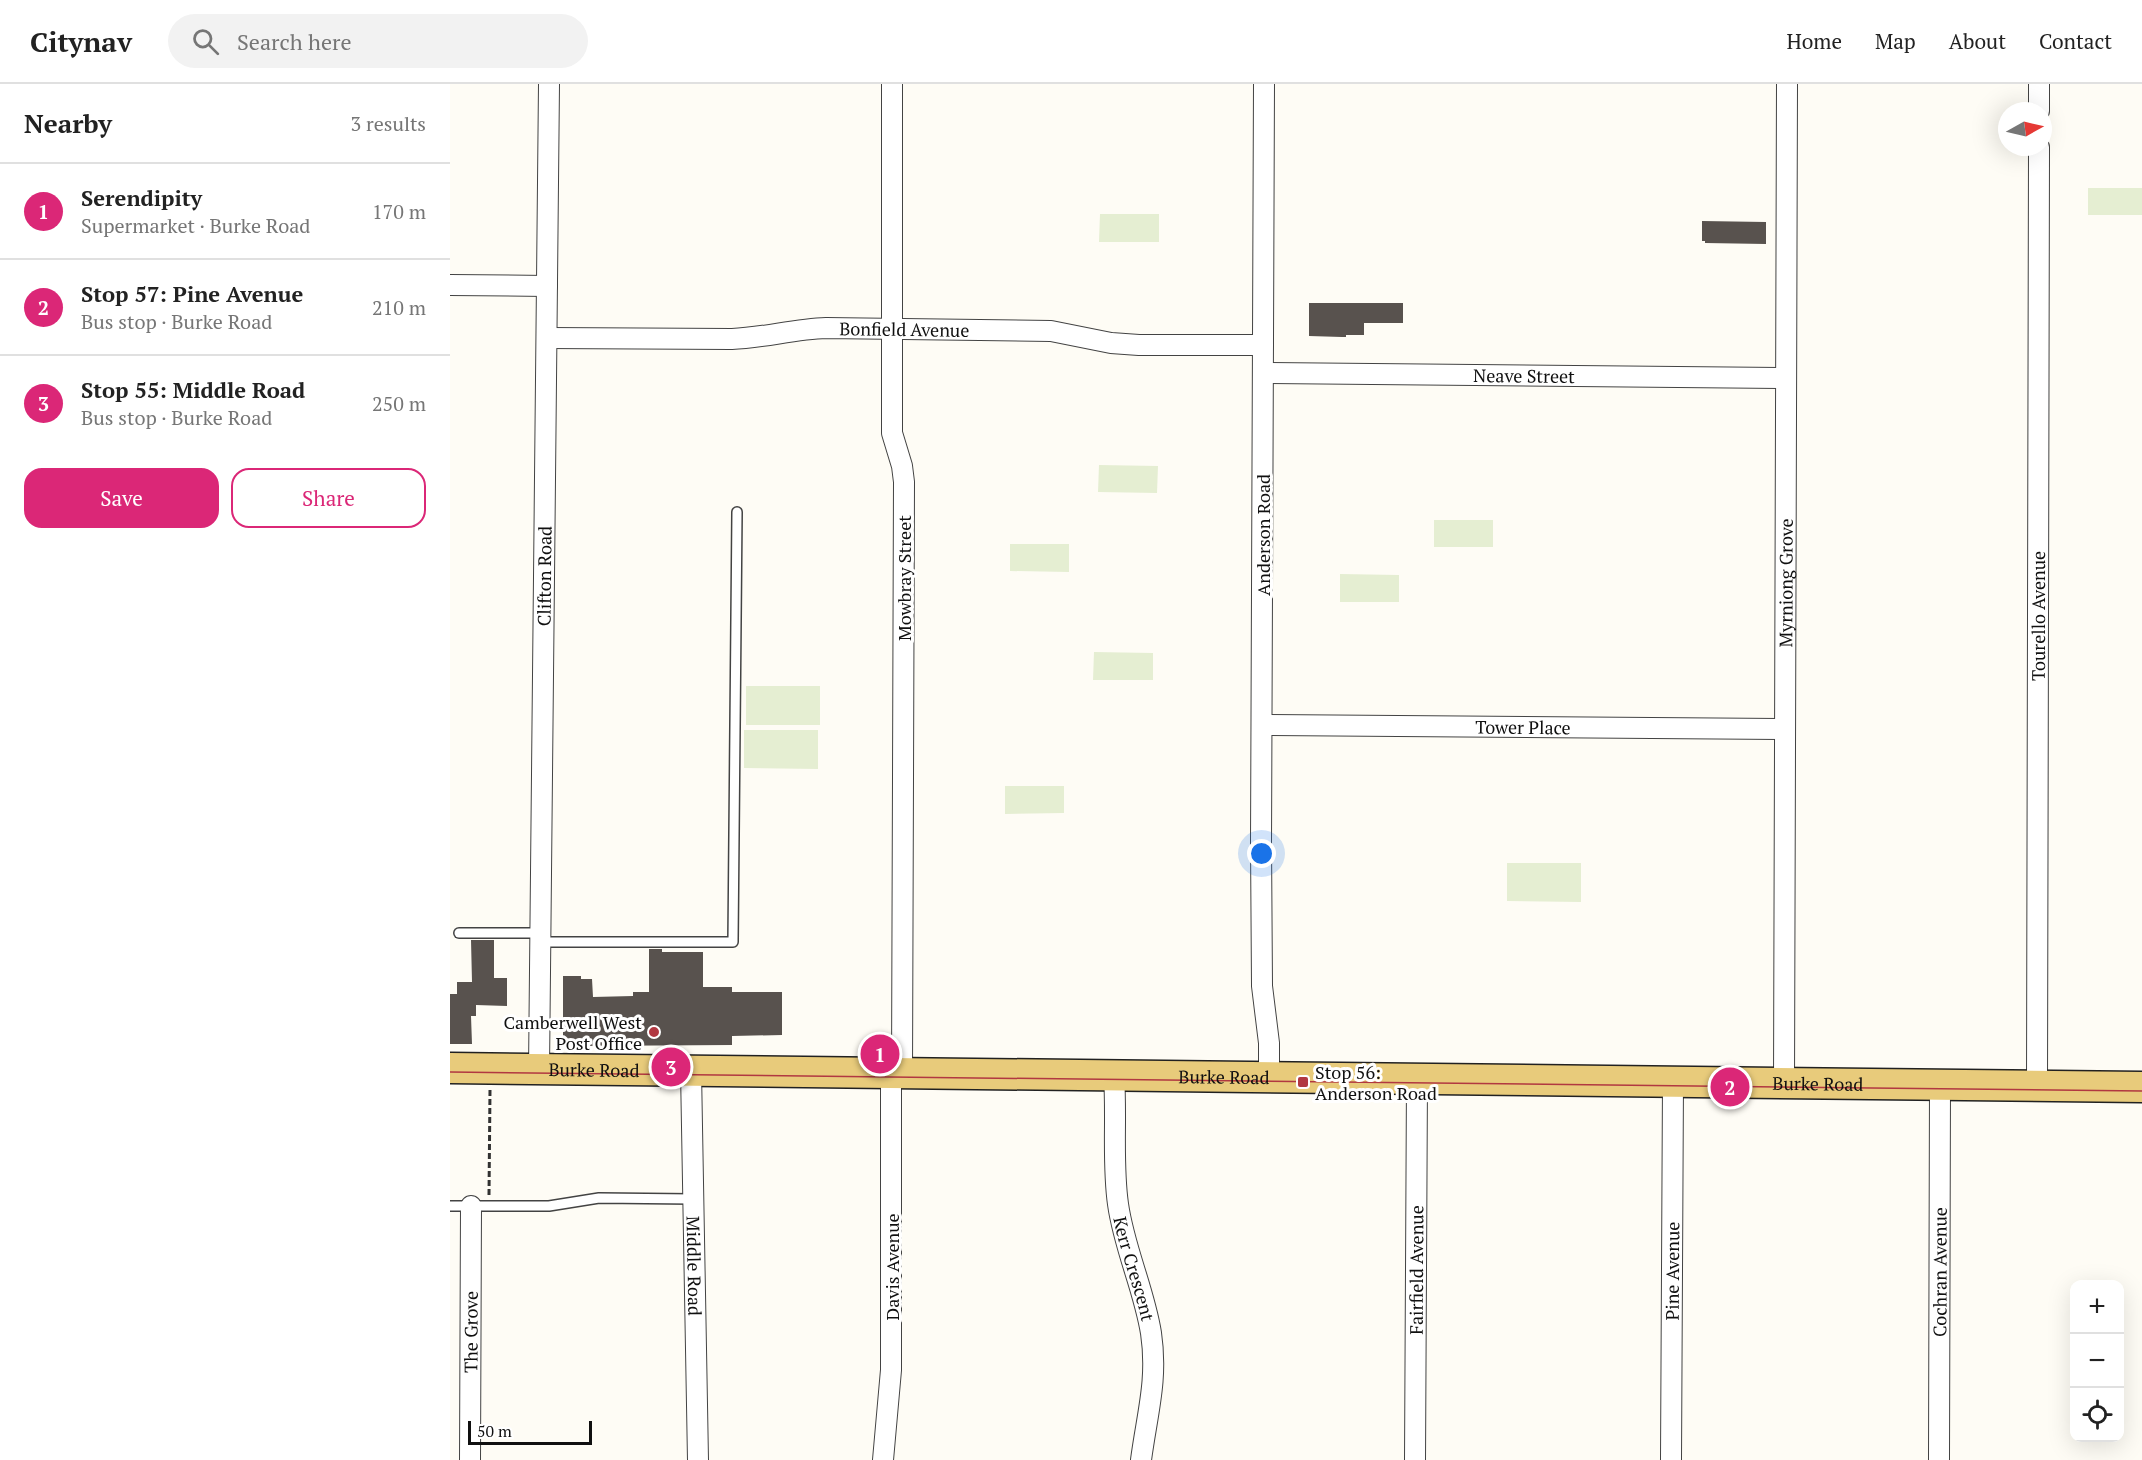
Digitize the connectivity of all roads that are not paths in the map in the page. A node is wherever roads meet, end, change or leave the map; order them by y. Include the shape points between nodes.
1 (549, 84) edge
2 (892, 84) edge
3 (1264, 84) edge
4 (1787, 84) edge
5 (2039, 84) edge
6 (2039, 102) edge
7 (2039, 156) edge
8 (450, 285) edge
9 (547, 286) junction
10 (891, 329) junction
11 (547, 338) junction
12 (1263, 345) junction
13 (1263, 373) junction
14 (1786, 378) junction
15 (737, 512) dead end
16 (1262, 725) junction
17 (1785, 729) junction
18 (459, 933) dead end
19 (540, 938) junction
20 (450, 1068) edge
21 (539, 1070) junction
22 (691, 1071) junction
23 (896, 1073) junction
24 (1114, 1076) junction
25 (1262, 1077) junction
26 (1417, 1079) junction
27 (1673, 1082) junction
28 (1784, 1083) junction
29 (1940, 1084) junction
30 (2037, 1086) junction
31 (2142, 1087) edge
32 (693, 1199) junction
33 (450, 1206) edge
34 (480, 1206) junction
35 (470, 1460) edge
36 (699, 1460) edge
37 (883, 1460) edge
38 (1141, 1460) edge
39 (1415, 1460) edge
40 (1671, 1460) edge
41 (1939, 1460) edge

1 - 9 street, Clifton Road
2 - 10 street, Mowbray Street
3 - 12 street, Anderson Road
4 - 14 street, Myrniong Grove
5 - 6 street
7 - 30 street, Tourello Avenue
8 - 9 street
9 - 11 street, Clifton Road
10 - 11 street, Bonfield Avenue via 812,329 738,339
10 - 12 street, Bonfield Avenue via 1050,331 1139,345
10 - 23 street, Mowbray Street via 892,433 904,482
11 - 19 street, Clifton Road
12 - 13 street, Anderson Road
13 - 14 street, Neave Street
13 - 16 street, Anderson Road
14 - 17 street, Myrniong Grove
15 - 19 lane via 733,942
16 - 17 street, Tower Place
16 - 25 street, Anderson Road via 1262,986 1256,1041
17 - 28 street, Myrniong Grove
18 - 19 lane
19 - 21 street, Clifton Road
20 - 21 main road, Burke Road
21 - 22 main road, Burke Road
22 - 23 main road, Burke Road
22 - 32 street, Middle Road
23 - 24 main road, Burke Road
23 - 37 street, Davis Avenue via 891,1370
24 - 25 main road, Burke Road
24 - 38 street, Kerr Crescent via 1118,1203 1148,1317 1153,1355 1153,1397
25 - 26 main road, Burke Road
26 - 27 main road, Burke Road
26 - 39 street, Fairfield Avenue
27 - 28 main road, Burke Road
27 - 40 street, Pine Avenue
28 - 29 main road, Burke Road
29 - 30 main road, Burke Road
29 - 41 street, Cochran Avenue
30 - 31 main road, Burke Road
32 - 34 lane via 599,1198 549,1206
32 - 36 street, Middle Road
33 - 34 lane
34 - 35 street, The Grove

